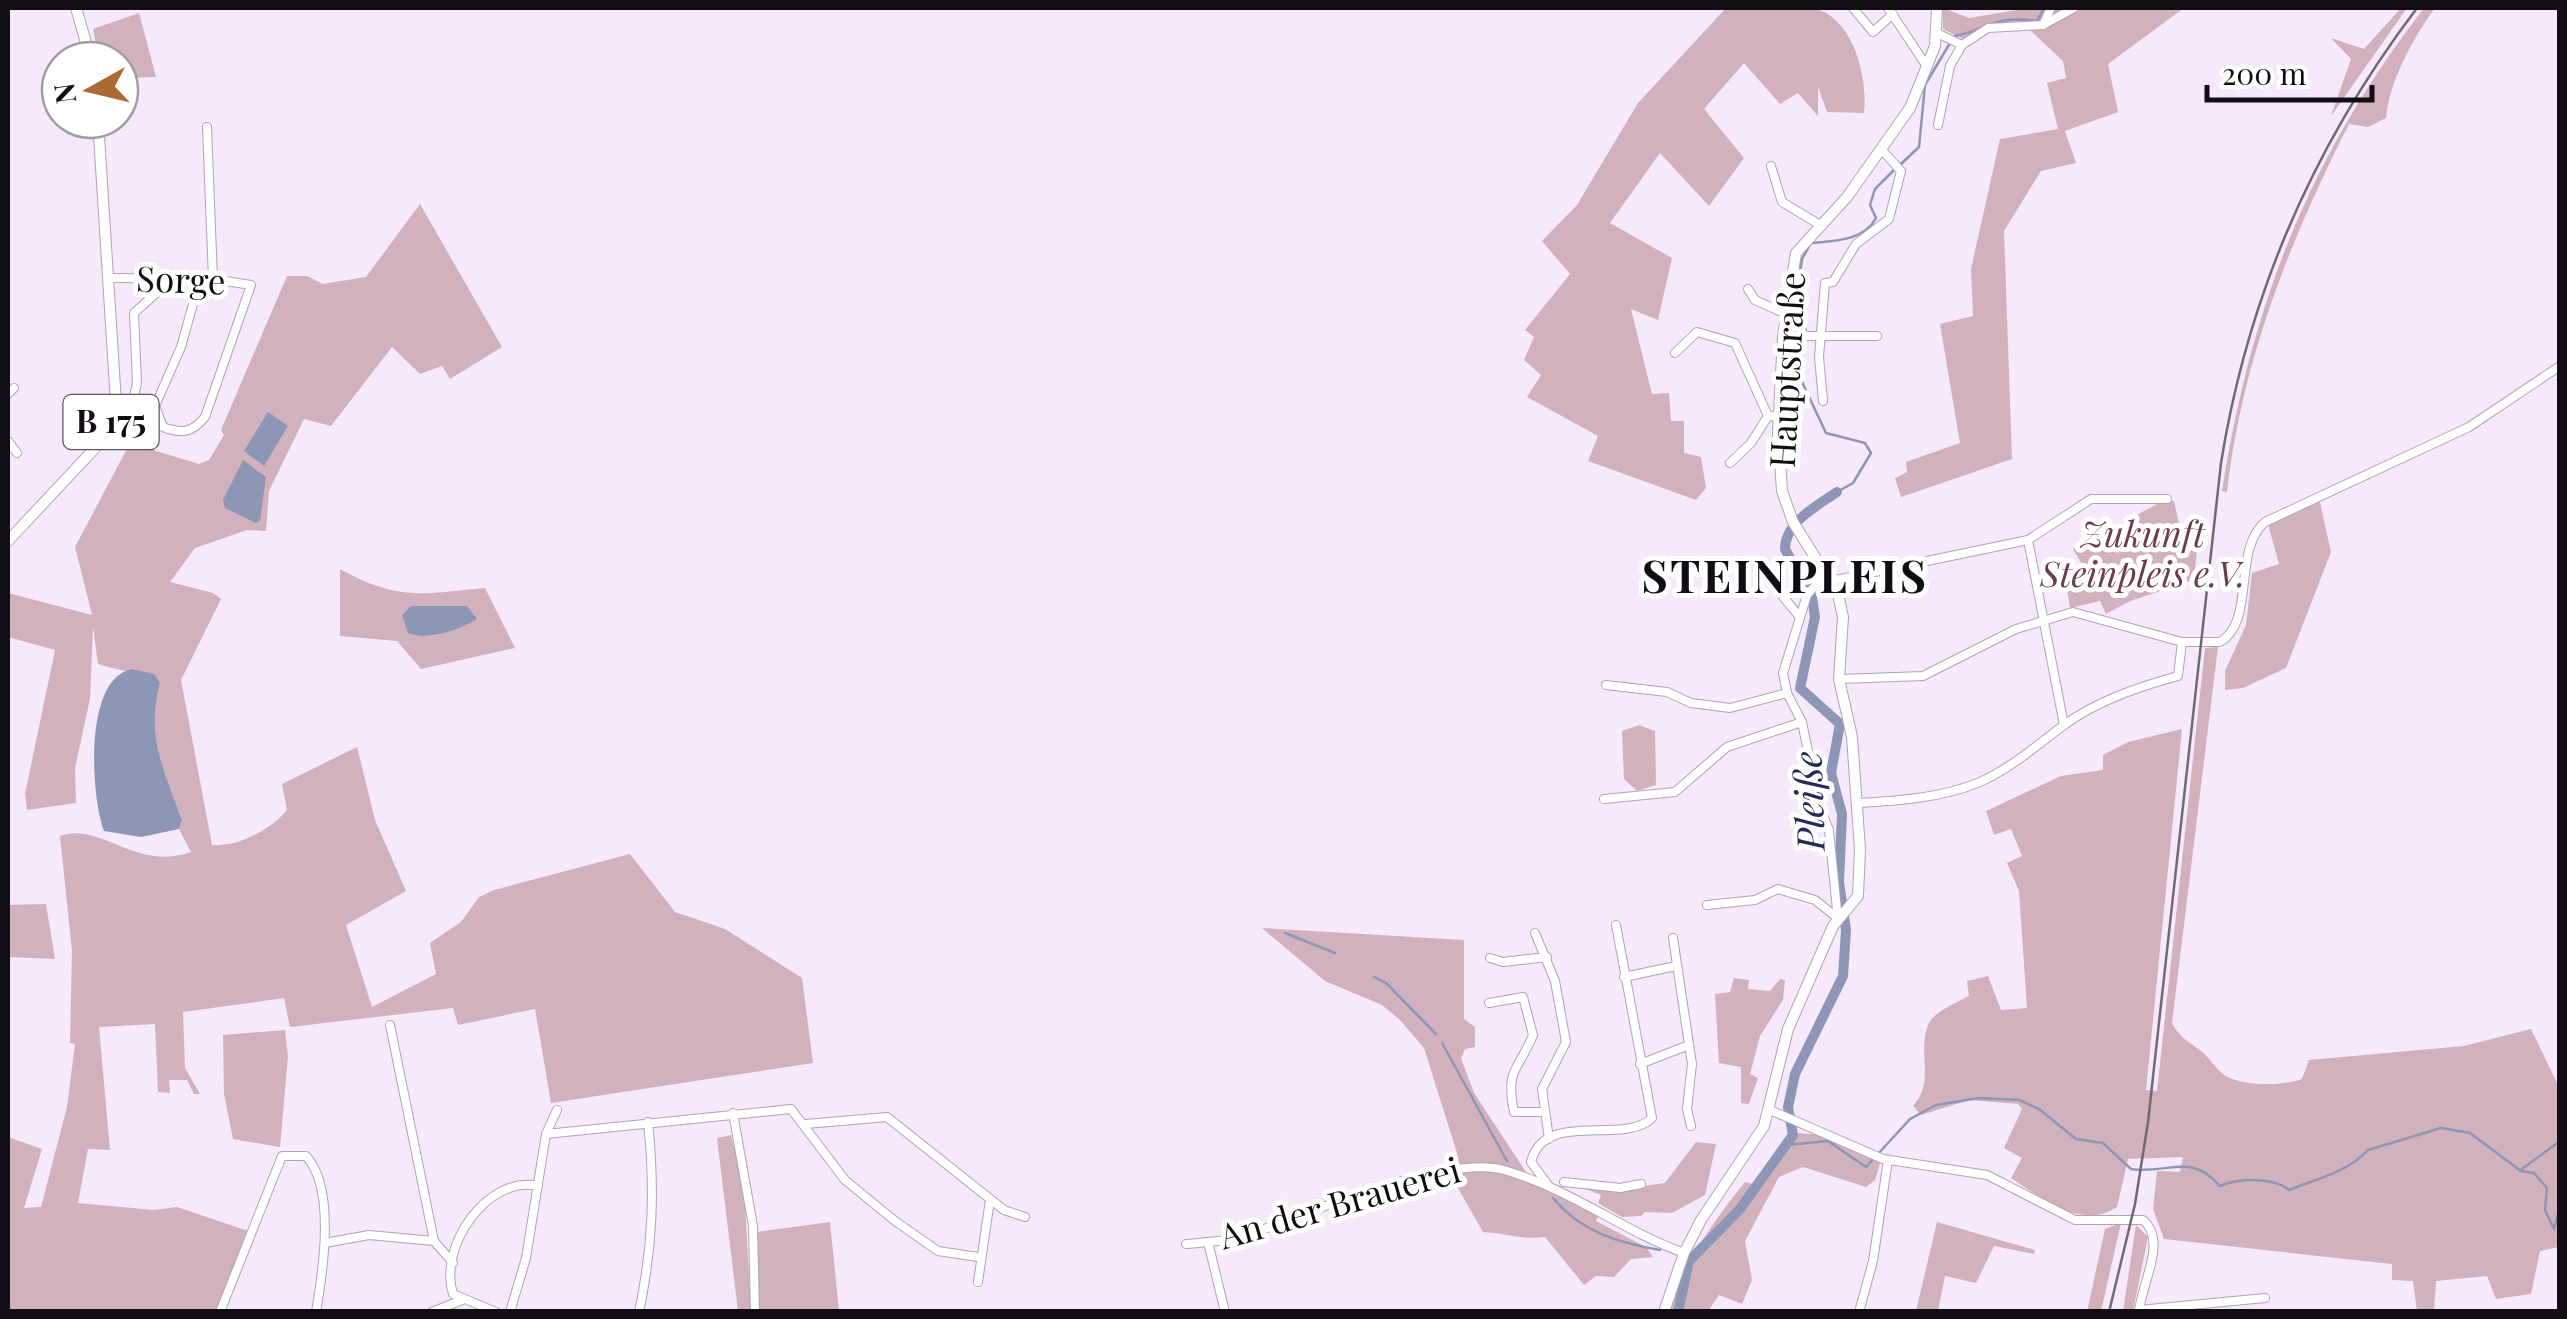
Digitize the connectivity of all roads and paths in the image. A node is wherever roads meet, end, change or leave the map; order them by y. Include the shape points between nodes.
1 (76, 8) edge
2 (1853, 8) edge
3 (1937, 8) edge
4 (2050, 8) edge
5 (2074, 8) edge
6 (1890, 11) edge
7 (2043, 24) junction
8 (1942, 34) junction
9 (85, 40) edge
10 (1962, 44) junction
11 (1926, 66) junction
12 (1938, 126) dead end
13 (207, 127) dead end
14 (100, 140) edge
15 (1882, 150) junction
16 (1771, 166) dead end
17 (1822, 226) junction
18 (163, 277) junction
19 (111, 278) junction
20 (200, 279) junction
21 (213, 279) junction
22 (1748, 289) dead end
23 (1786, 314) junction
24 (1783, 336) junction
25 (1877, 336) dead end
26 (1819, 338) junction
27 (1675, 353) dead end
28 (2560, 366) edge
29 (1824, 401) dead end
30 (131, 410) dead end
31 (1774, 416) junction
32 (8, 441) edge
33 (17, 453) dead end
34 (1730, 463) dead end
35 (2168, 499) dead end
36 (2028, 540) junction
37 (8, 541) edge
38 (1832, 577) junction
39 (1772, 583) dead end
40 (1799, 616) junction
41 (2044, 620) junction
42 (2182, 642) junction
43 (1839, 680) junction
44 (1606, 685) dead end
45 (1787, 693) junction
46 (1802, 722) junction
47 (2064, 725) junction
48 (1604, 799) dead end
49 (1857, 804) junction
50 (1708, 906) dead end
51 (1842, 916) junction
52 (1616, 926) dead end
53 (1535, 933) dead end
54 (1673, 938) dead end
55 (1548, 957) junction
56 (1490, 958) dead end
57 (1676, 966) junction
58 (1624, 977) junction
59 (1489, 1003) dead end
60 (390, 1025) dead end
61 (1689, 1045) junction
62 (1640, 1064) junction
63 (556, 1110) dead end
64 (1770, 1110) junction
65 (1544, 1112) junction
66 (733, 1114) junction
67 (648, 1122) junction
68 (806, 1124) junction
69 (1691, 1126) dead end
70 (546, 1134) junction
71 (1548, 1139) junction
72 (1882, 1158) junction
73 (1640, 1184) dead end
74 (538, 1186) junction
75 (1551, 1188) junction
76 (1564, 1193) junction
77 (990, 1200) junction
78 (1025, 1217) dead end
79 (434, 1240) junction
80 (1208, 1242) junction
81 (324, 1243) junction
82 (1186, 1244) dead end
83 (1684, 1253) junction
84 (978, 1257) junction
85 (453, 1263) junction
86 (978, 1282) dead end
87 (2265, 1298) dead end
88 (462, 1300) junction
89 (2231, 1307) edge
90 (2139, 1310) edge
91 (220, 1312) edge
92 (316, 1312) edge
93 (432, 1312) edge
94 (496, 1312) edge
95 (510, 1312) edge
96 (639, 1312) edge
97 (755, 1312) edge
98 (1225, 1312) edge
99 (1664, 1312) edge
100 (1859, 1312) edge

1 - 9 main road
2 - 6 street via 1873,32
3 - 8 main road, Hauptstraße
4 - 7 street
5 - 7 street
6 - 11 street
7 - 10 street via 1994,26
8 - 10 street
8 - 11 main road, Hauptstraße
10 - 12 street via 1950,66
11 - 15 main road, Hauptstraße via 1910,108
13 - 21 street
14 - 19 main road, B 175
15 - 17 main road, Hauptstraße
15 - 26 street via 1895,167 1889,218 1856,244 1833,282 1825,283
16 - 17 street via 1782,202
17 - 23 main road, Hauptstraße via 1796,253
18 - 19 street, Sorge
18 - 20 street, Sorge
18 - 30 street via 162,288 134,313 138,382
19 - 37 main road, B 175 via 117,378 110,423 96,447
20 - 21 street, Sorge
20 - 21 street, Sorge via 155,406 163,427 176,432 197,427 205,417 251,285
22 - 23 street
23 - 24 main road, Hauptstraße
24 - 26 street
24 - 31 main road, Hauptstraße
25 - 26 street
26 - 29 street
27 - 31 street via 1697,332 1735,343
28 - 42 street via 2468,427 2265,522 2254,534 2236,626 2211,644
31 - 34 street
31 - 38 main road, Hauptstraße via 1785,507
32 - 33 street
35 - 36 street via 2091,499
36 - 38 street
36 - 41 street
38 - 40 street via 1811,585
38 - 43 main road, Hauptstraße via 1843,617
39 - 40 street
40 - 45 street via 1783,673
41 - 42 street via 2073,612
41 - 43 street via 1923,676
41 - 47 street
42 - 47 street via 2178,676 2127,692
43 - 49 main road, Hauptstraße
44 - 45 street via 1730,708
45 - 46 street
46 - 48 street via 1728,747 1675,792
46 - 51 street
47 - 49 street via 1980,782
49 - 51 main road, Hauptstraße via 1858,896
50 - 51 street via 1755,900 1778,889
51 - 64 main road, Hauptstraße via 1780,1051
52 - 58 street
53 - 55 street
54 - 57 street
55 - 56 street
55 - 65 street via 1566,1042 1544,1078
57 - 58 street
57 - 61 street
58 - 62 street
59 - 65 street via 1523,998 1528,1007 1533,1034 1509,1088 1514,1112
60 - 79 street
61 - 62 street
61 - 69 street
62 - 71 street via 1653,1112 1646,1124
63 - 70 street
64 - 72 street
64 - 83 main road, Hauptstraße
65 - 71 street
66 - 67 street
66 - 68 street via 785,1108
66 - 97 street via 753,1226
67 - 70 street
67 - 96 street via 655,1193
68 - 77 street via 888,1117
68 - 84 street via 845,1180 895,1221 938,1251
70 - 74 street
71 - 75 street via 1531,1162
72 - 90 street via 1974,1170 2074,1220 2136,1218 2151,1228 2155,1243
72 - 100 street via 1872,1261
73 - 76 street via 1567,1183
74 - 85 street via 506,1188 486,1202 471,1218
74 - 95 street
75 - 76 street, An der Brauerei
75 - 80 street, An der Brauerei via 1504,1170 1464,1168
76 - 83 street, An der Brauerei
77 - 78 street
77 - 84 street
79 - 81 street via 369,1236
79 - 85 street
80 - 82 street, An der Brauerei
80 - 98 street
81 - 91 street via 318,1170 306,1156 282,1156
81 - 92 street
83 - 99 main road, Hauptstraße
84 - 86 street
85 - 88 street via 451,1288
87 - 89 street
88 - 93 street
88 - 94 street
89 - 90 street

